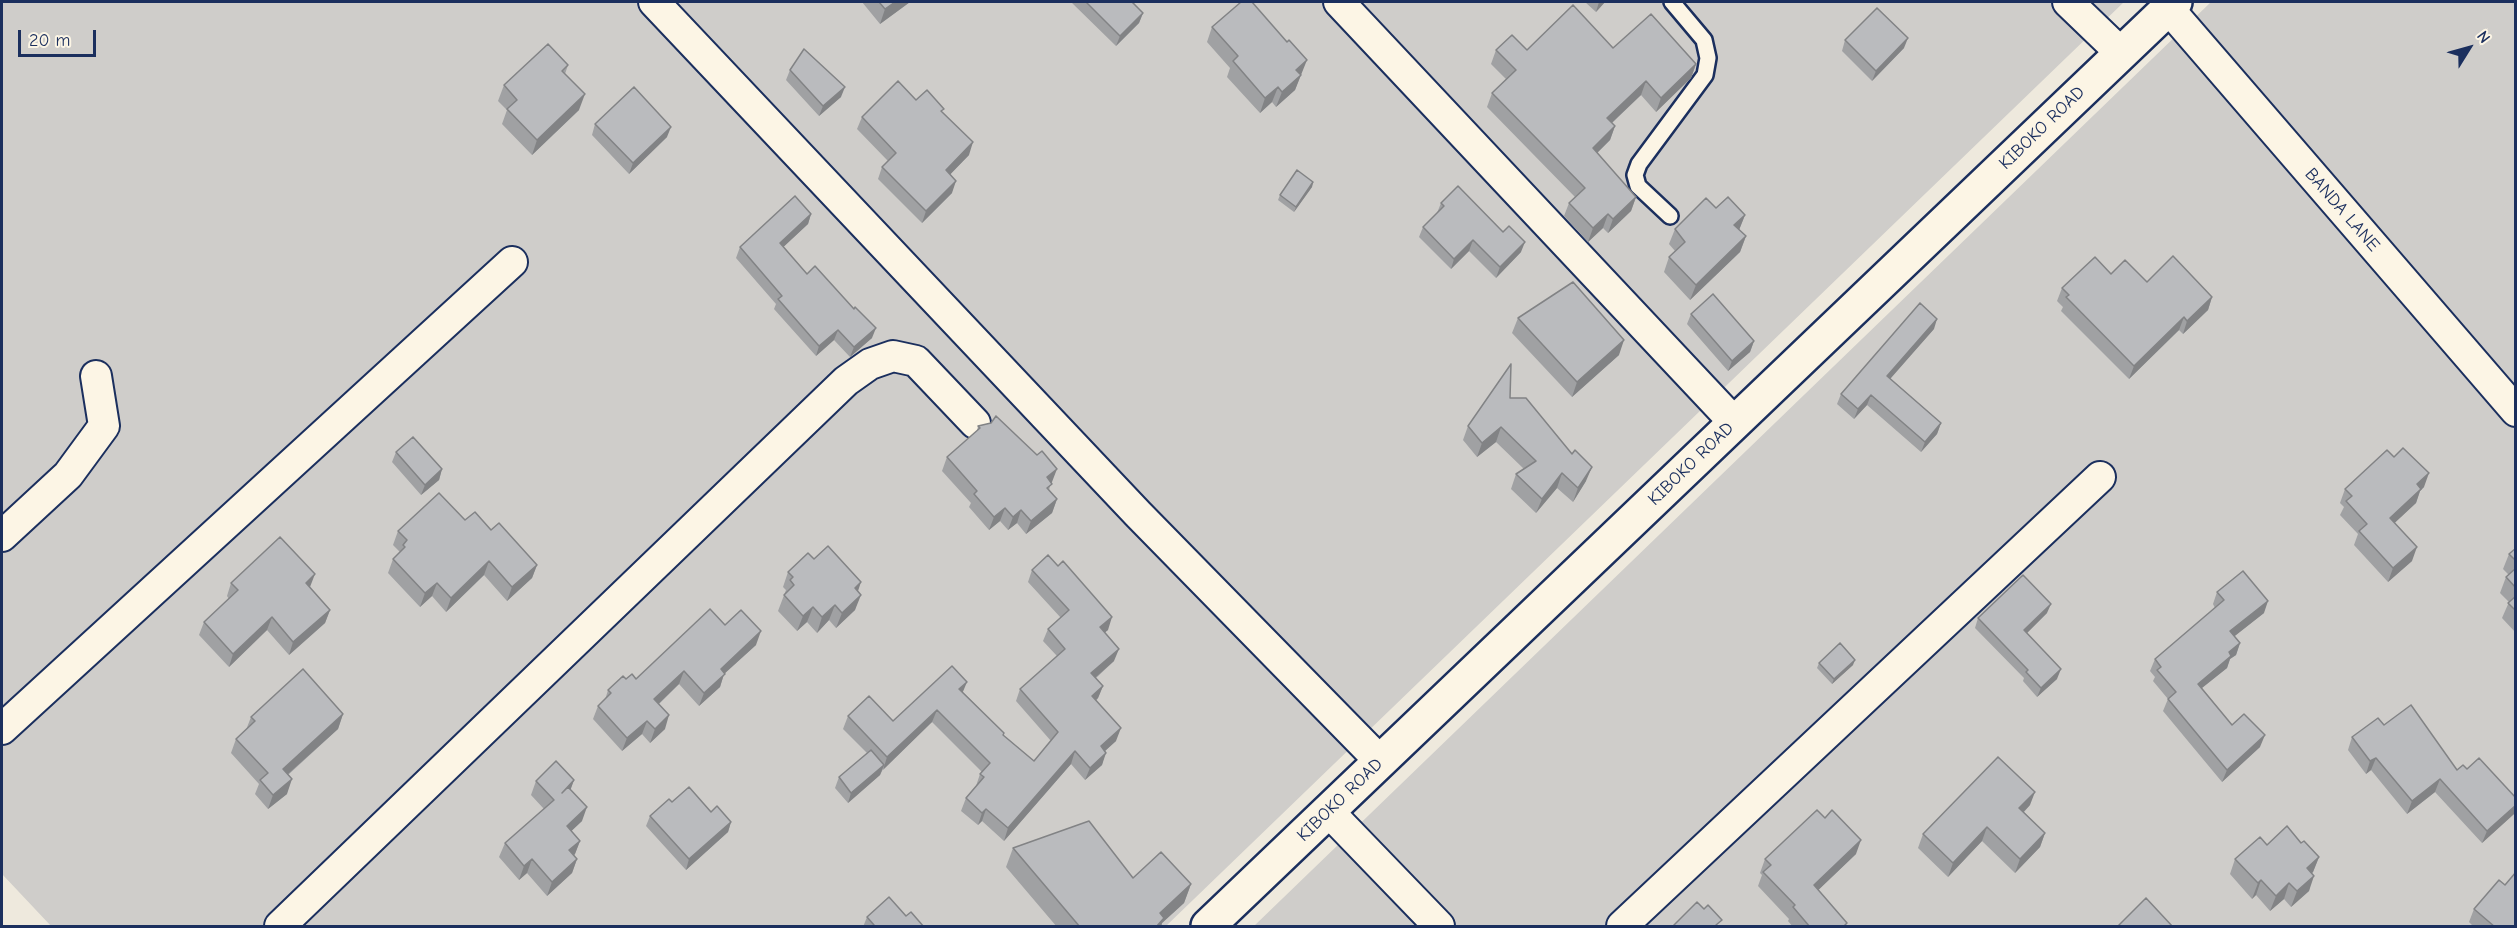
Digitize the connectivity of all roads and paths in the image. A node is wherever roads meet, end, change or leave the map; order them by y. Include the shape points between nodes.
1 (654, 2) edge
2 (1339, 2) edge
3 (1672, 2) edge
4 (2068, 2) edge
5 (2171, 5) edge
6 (2121, 53) junction
7 (1670, 216) dead end
8 (512, 262) dead end
9 (96, 376) dead end
10 (2516, 411) edge
11 (1734, 422) junction
12 (975, 423) dead end
13 (2100, 477) dead end
14 (2, 536) edge
15 (2, 729) edge
16 (1380, 761) junction
17 (1328, 810) junction
18 (280, 927) edge
19 (1208, 927) edge
20 (1439, 927) edge
21 (1622, 927) edge

1 - 16 street via 1138,514
2 - 11 street
3 - 7 lane via 1704,40 1708,58 1705,75 1639,164 1635,175 1638,186
4 - 6 street
5 - 6 street, KIBOKO ROAD
5 - 10 street, BANDA LANE
6 - 11 street, KIBOKO ROAD
8 - 15 street
9 - 14 street via 104,426 68,475
11 - 16 street, KIBOKO ROAD
12 - 18 street via 916,361 893,356 870,364 846,381
13 - 21 street
16 - 17 street, KIBOKO ROAD
17 - 19 street, KIBOKO ROAD
17 - 20 street

